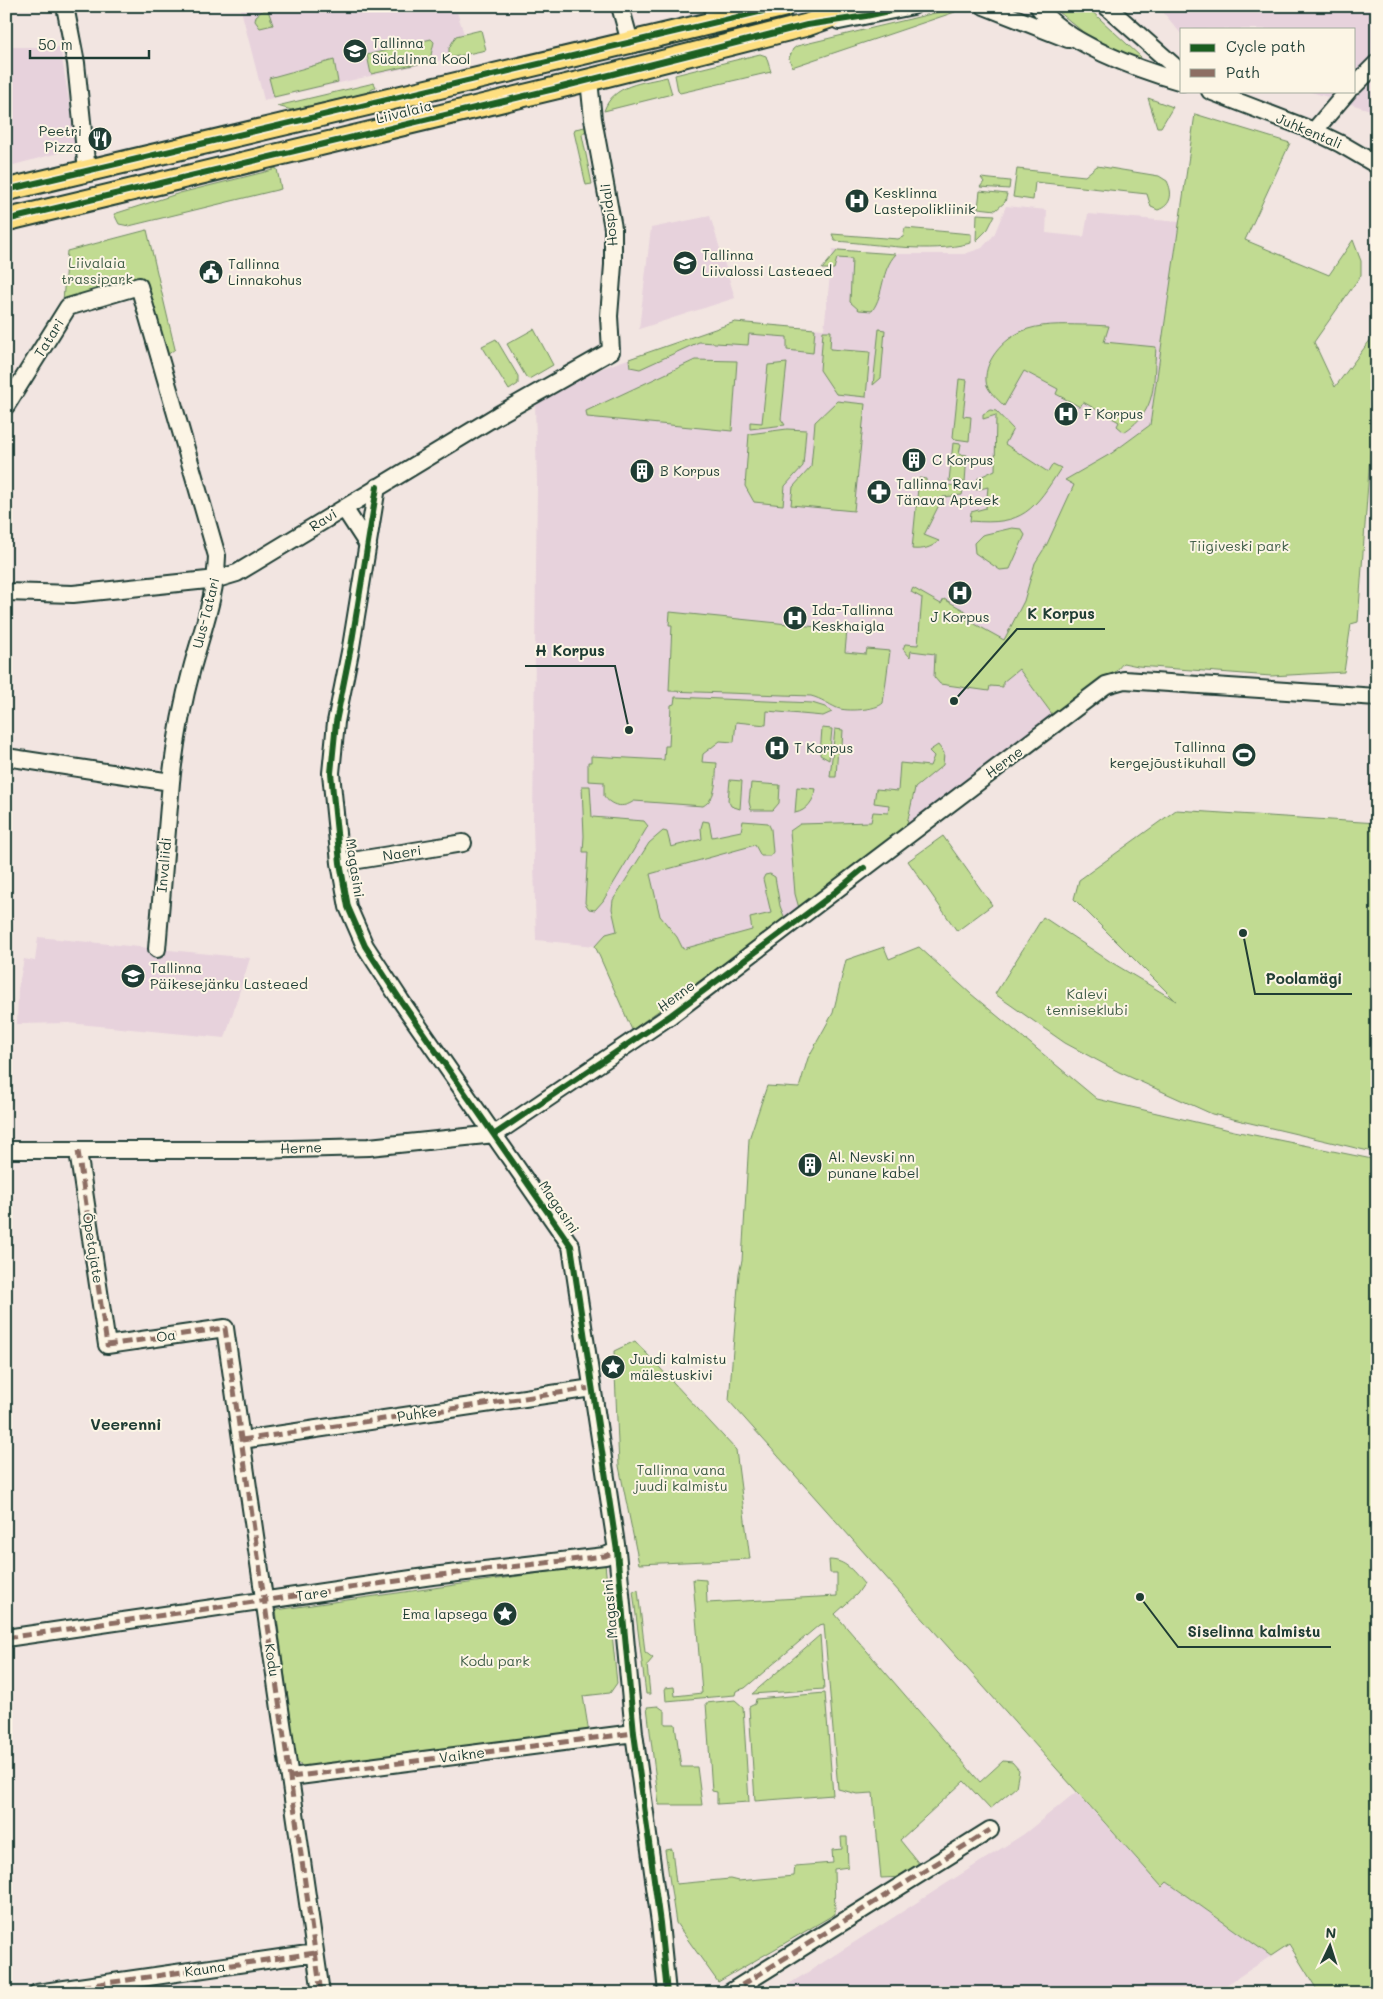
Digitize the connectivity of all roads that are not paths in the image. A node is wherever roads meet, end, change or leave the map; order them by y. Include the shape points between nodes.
1 (65, 6) edge
2 (620, 6) edge
3 (784, 6) edge
4 (862, 6) edge
5 (913, 6) edge
6 (984, 6) edge
7 (1038, 6) edge
8 (1106, 6) edge
9 (1116, 12) edge
10 (713, 15) edge
11 (807, 25) junction
12 (622, 44) junction
13 (1082, 44) junction
14 (1377, 63) edge
15 (1180, 71) edge
16 (589, 80) junction
17 (1180, 81) edge
18 (1356, 84) edge
19 (1213, 92) edge
20 (1347, 92) edge
21 (1314, 131) junction
22 (1377, 165) edge
23 (87, 171) junction
24 (6, 190) edge
25 (6, 220) edge
26 (140, 286) joint
27 (611, 351) joint
28 (6, 406) edge
29 (377, 487) junction
30 (344, 508) junction
31 (368, 545) junction
32 (217, 579) junction
33 (6, 592) edge
34 (1377, 698) edge
35 (6, 757) edge
36 (171, 782) junction
37 (463, 843) dead end
38 (340, 863) junction
39 (157, 949) dead end
40 (495, 1134) junction
41 (6, 1150) edge
42 (78, 1151) junction
43 (224, 1328) joint
44 (107, 1345) joint
45 (592, 1388) junction
46 (242, 1440) junction
47 (617, 1551) junction
48 (263, 1602) junction
49 (6, 1638) edge
50 (634, 1733) junction
51 (291, 1777) junction
52 (990, 1830) dead end
53 (314, 1953) junction
54 (37, 1993) edge
55 (321, 1993) edge
56 (667, 1993) edge
57 (729, 1993) edge

1 - 23 street via 76,63
2 - 12 street
3 - 10 main road, Liivalaia
4 - 11 main road, Liivalaia
5 - 11 street
6 - 13 street
7 - 13 street
8 - 9 street
9 - 15 street
10 - 12 main road, Liivalaia
11 - 16 main road, Liivalaia
12 - 16 main road via 596,61
12 - 23 main road, Liivalaia
13 - 17 street via 1153,74
14 - 18 street
16 - 25 main road, Liivalaia
16 - 27 street, Hospidali via 613,228 609,316
19 - 21 street, Juhkentali
20 - 21 street
21 - 22 street, Juhkentali
23 - 24 main road, Liivalaia
26 - 28 street, Tatari via 68,307
26 - 32 street, Uus-Tatari via 217,556
27 - 29 street, Ravi
29 - 30 street, Ravi
29 - 31 street, Magasini
30 - 31 street
30 - 32 street, Ravi via 237,573
31 - 38 street, Magasini via 336,722 331,773
32 - 33 street, Ravi via 73,594
32 - 36 street, Uus-Tatari via 191,671 174,749
34 - 40 street, Herne via 1124,680 1106,685 671,1015
35 - 36 street
36 - 39 street, Invaliidi
37 - 38 street, Naeri
38 - 40 street, Magasini via 348,907 365,946
40 - 42 street, Herne via 369,1147
40 - 45 street, Magasini via 571,1246
41 - 42 street, Herne
42 - 44 street, Õpetajate
43 - 44 street, Oa
43 - 46 street, Kodu
45 - 46 street, Puhke
45 - 47 street, Magasini
46 - 48 street, Kodu
47 - 48 street, Tare via 605,1556 432,1576
47 - 50 street, Magasini
48 - 49 street, Tare
48 - 51 street, Kodu
50 - 51 street, Vaikne
50 - 56 street, Magasini
51 - 53 street, Kodu
52 - 57 street
53 - 54 street, Kauna
53 - 55 street, Kodu

